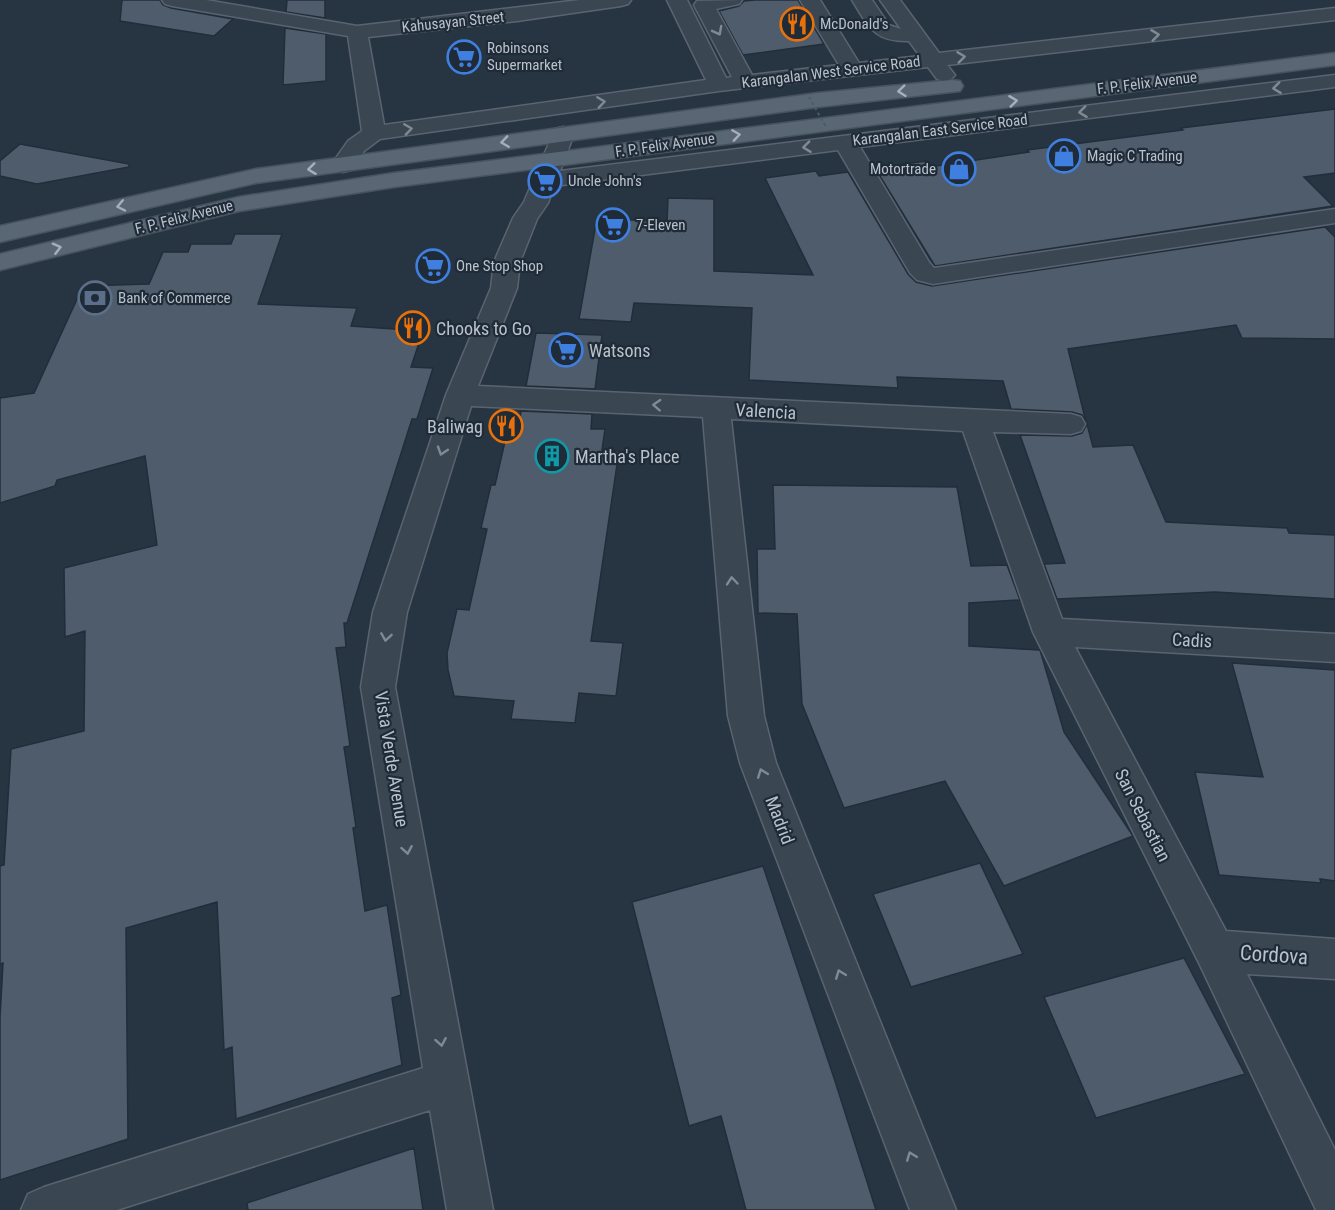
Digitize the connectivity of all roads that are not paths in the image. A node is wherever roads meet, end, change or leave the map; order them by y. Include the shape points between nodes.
1 (172, 0) edge
2 (621, 0) edge
3 (676, 0) edge
4 (732, 0) edge
5 (810, 0) edge
6 (862, 0) edge
7 (890, 0) edge
8 (515, 8) edge
9 (1335, 14) edge
10 (357, 32) junction
11 (915, 35) junction
12 (1335, 39) edge
13 (1270, 47) dead end
14 (1335, 59) edge
15 (932, 60) junction
16 (853, 70) junction
17 (1335, 81) edge
18 (745, 82) junction
19 (976, 83) dead end
20 (719, 85) junction
21 (952, 86) junction
22 (374, 133) junction
23 (563, 134) junction
24 (835, 135) junction
25 (343, 165) junction
26 (549, 170) junction
27 (1335, 216) edge
28 (0, 234) edge
29 (0, 262) edge
30 (460, 395) junction
31 (716, 408) junction
32 (974, 421) junction
33 (1071, 424) dead end
34 (1050, 632) junction
35 (1335, 648) edge
36 (1214, 951) junction
37 (1335, 958) edge
38 (447, 1082) junction
39 (1335, 1199) edge
40 (44, 1210) edge
41 (470, 1210) edge
42 (933, 1210) edge

1 - 10 street, Kahusayan Street
2 - 8 street, Kahusayan Street
3 - 20 street
4 -> 18 street via 704,5
5 - 16 street
6 - 11 street via 885,33
7 - 11 street
8 - 10 street, Kahusayan Street
15 -> 9 street, Karangalan West Service Road
10 - 22 street
11 - 15 street
12 - 13 main road
26 -> 14 main road, F. P. Felix Avenue
15 - 16 street, Karangalan West Service Road
15 - 21 street
16 - 18 street, Karangalan West Service Road
17 -> 24 street, Karangalan East Service Road
18 - 20 street, Karangalan West Service Road
19 - 21 main road, F. P. Felix Avenue
22 -> 20 street, Karangalan West Service Road
21 -> 23 main road, F. P. Felix Avenue
22 - 25 street via 356,146
23 -> 25 main road, F. P. Felix Avenue
23 - 26 street, Vista Verde Avenue
24 -> 26 street, Karangalan East Service Road
24 - 27 street via 919,267 933,276
25 -> 28 main road, F. P. Felix Avenue via 256,176
29 -> 26 main road, F. P. Felix Avenue via 239,204
26 - 30 street, Vista Verde Avenue via 536,203 540,235 526,264 504,288
31 -> 30 street, Valencia
30 -> 38 street, Vista Verde Avenue via 390,612 378,687
31 - 32 street, Valencia
42 -> 31 street, Madrid via 758,763 746,716
32 - 33 street, Valencia
32 - 34 street, San Sebastian
34 - 35 street, Cadis
34 - 36 street, San Sebastian
36 - 37 street, Cordova
36 - 39 street, San Sebastian
38 - 40 street
38 - 41 street, Vista Verde Avenue

